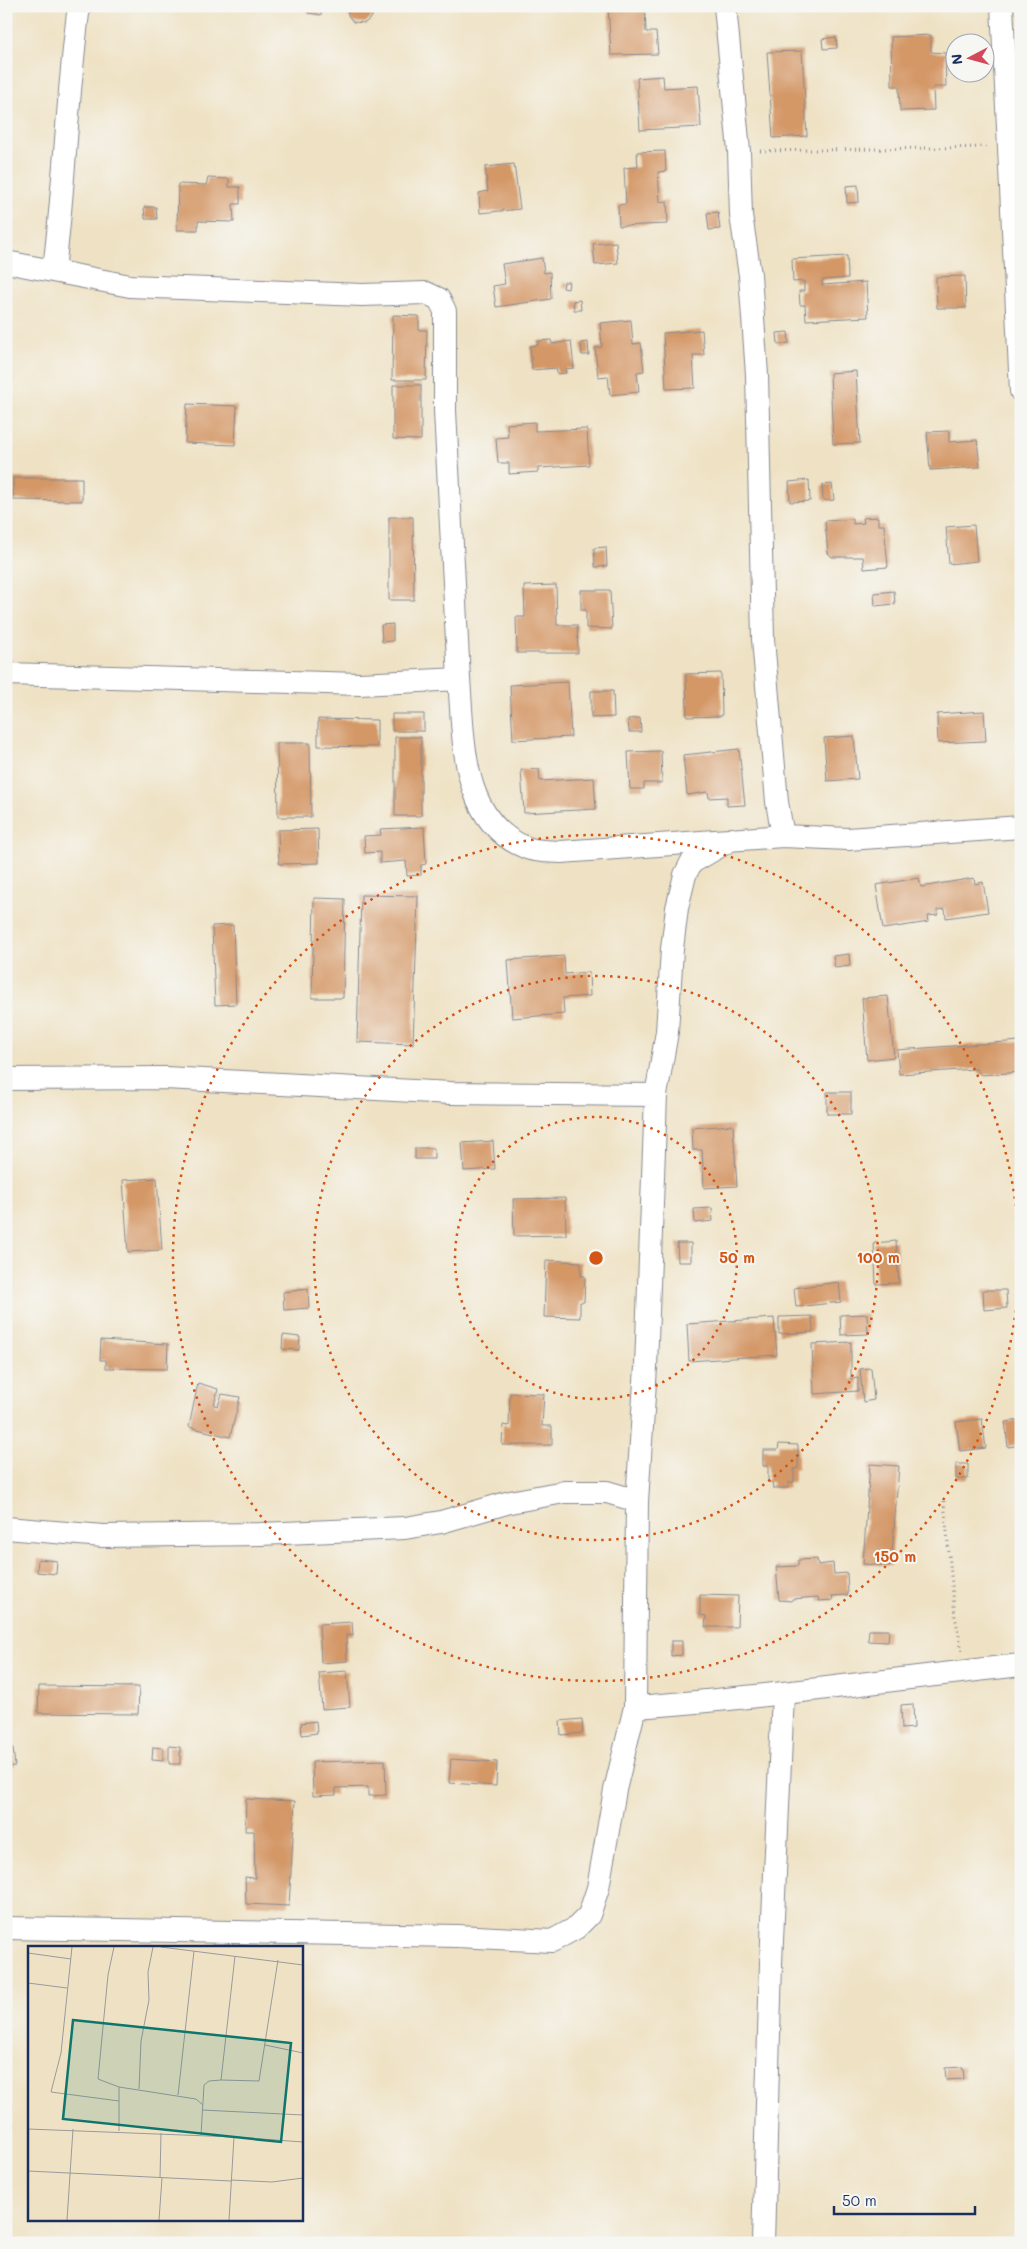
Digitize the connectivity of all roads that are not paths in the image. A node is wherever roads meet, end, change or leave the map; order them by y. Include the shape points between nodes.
1 (79, 6) edge
2 (725, 6) edge
3 (1002, 6) edge
4 (6, 262) edge
5 (54, 270) junction
6 (1021, 391) edge
7 (6, 674) edge
8 (459, 679) junction
9 (1021, 827) edge
10 (783, 836) junction
11 (732, 839) junction
12 (6, 1079) edge
13 (656, 1095) junction
14 (637, 1501) junction
15 (6, 1528) edge
16 (1021, 1664) edge
17 (782, 1694) junction
18 (635, 1707) junction
19 (6, 1928) edge
20 (763, 2243) edge

1 - 5 street
2 - 10 street via 757,375 763,639 772,754
3 - 6 street
4 - 5 street
5 - 8 street via 130,286 362,295 426,293 439,299 445,311 444,411
7 - 8 street via 360,684
8 - 11 street via 466,753 476,800 504,837 528,849 561,852
9 - 10 street via 848,840
10 - 11 street
11 - 13 street via 691,863 685,875 677,908 667,1032
12 - 13 street via 165,1078 451,1093
13 - 14 street via 646,1367
14 - 15 street via 607,1492 564,1492 404,1528 103,1536
14 - 18 street
16 - 17 street
17 - 18 street
17 - 20 street
18 - 19 street via 615,1790 598,1888 589,1915 576,1928 552,1941 457,1936

